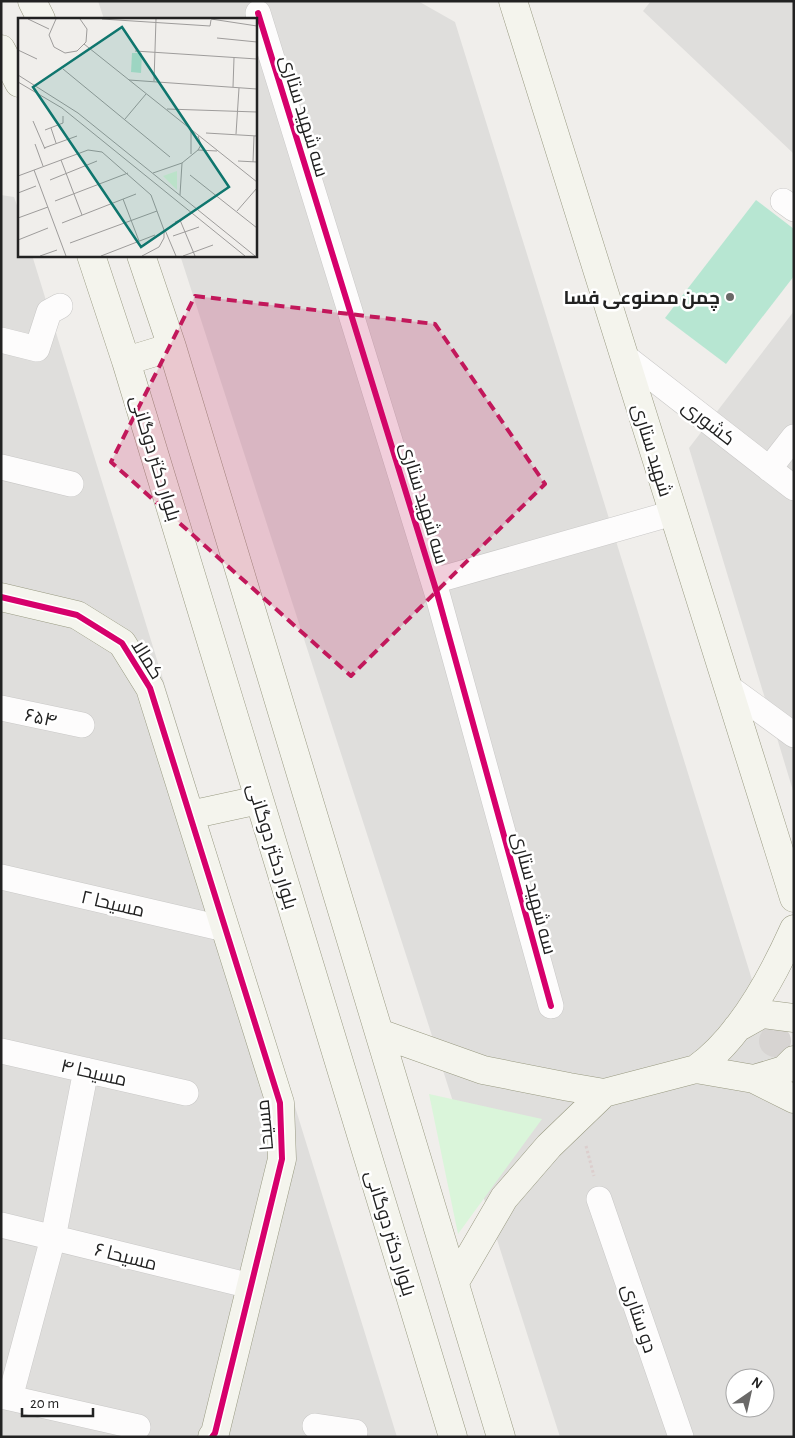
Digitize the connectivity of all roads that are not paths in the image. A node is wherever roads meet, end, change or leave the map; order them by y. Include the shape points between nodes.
1 (32, 1) edge
2 (513, 1) edge
3 (258, 13) dead end
4 (40, 18) edge
5 (1, 49) edge
6 (18, 81) edge
7 (91, 256) edge
8 (141, 256) edge
9 (60, 306) dead end
10 (1, 340) edge
11 (172, 347) junction
12 (623, 355) junction
13 (126, 361) junction
14 (794, 436) edge
15 (1, 466) edge
16 (769, 469) junction
17 (71, 484) dead end
18 (794, 488) edge
19 (673, 513) junction
20 (434, 581) junction
21 (1, 597) edge
22 (727, 686) junction
23 (1, 708) edge
24 (82, 725) dead end
25 (794, 735) edge
26 (259, 800) junction
27 (190, 815) junction
28 (1, 876) edge
29 (794, 898) edge
30 (225, 929) junction
31 (794, 929) edge
32 (550, 1006) dead end
33 (794, 1018) edge
34 (737, 1028) junction
35 (379, 1033) junction
36 (1, 1051) edge
37 (794, 1060) edge
38 (86, 1070) junction
39 (696, 1070) junction
40 (754, 1080) junction
41 (186, 1093) dead end
42 (604, 1093) junction
43 (794, 1099) edge
44 (599, 1199) road end
45 (1, 1225) edge
46 (53, 1238) junction
47 (454, 1282) junction
48 (251, 1286) junction
49 (6, 1397) edge
50 (315, 1426) dead end
51 (138, 1427) dead end
52 (214, 1435) edge
53 (354, 1437) edge
54 (453, 1437) edge
55 (501, 1437) edge
56 (681, 1437) edge

1 - 4 street
2 - 12 street, شهید ستاری
3 - 20 street, سه شهید ستاری
5 - 6 street
7 - 13 street, بلوار دکتر دوگانی
8 - 11 street
9 - 10 street via 49,312 37,349
11 - 13 street
11 - 35 street
12 - 16 street, کشوری
12 - 19 street, شهید ستاری
13 - 26 street, بلوار دکتر دوگانی
14 - 16 street
15 - 17 street
16 - 18 street, کشوری
19 - 20 street, سه شهید ستاری
19 - 22 street, شهید ستاری
20 - 32 street, سه شهید ستاری
21 - 27 street, کمالا via 77,615 122,643 150,688
22 - 25 street
22 - 29 street, شهید ستاری
23 - 24 street, ۶۵۴
26 - 27 street
26 - 54 street, بلوار دکتر دوگانی
27 - 30 street, مسیحا
28 - 30 street, مسيحا ۲
30 - 48 street, مسیحا via 280,1103 282,1160
31 - 34 street via 776,968
33 - 34 street via 762,1014
34 - 39 street
35 - 42 street via 483,1070
35 - 47 street
36 - 38 street, مسيحا ۴
37 - 40 street via 784,1070
38 - 41 street, مسيحا ۴
38 - 46 street
39 - 40 street
39 - 42 street
40 - 43 street
42 - 47 street via 549,1146 504,1198
44 - 56 street, دو ستاری
45 - 46 street, مسيحا ۶
46 - 48 street, مسيحا ۶
46 - 49 street
47 - 55 street
48 - 52 street, مسیحا
49 - 51 street
50 - 53 street via 355,1432

